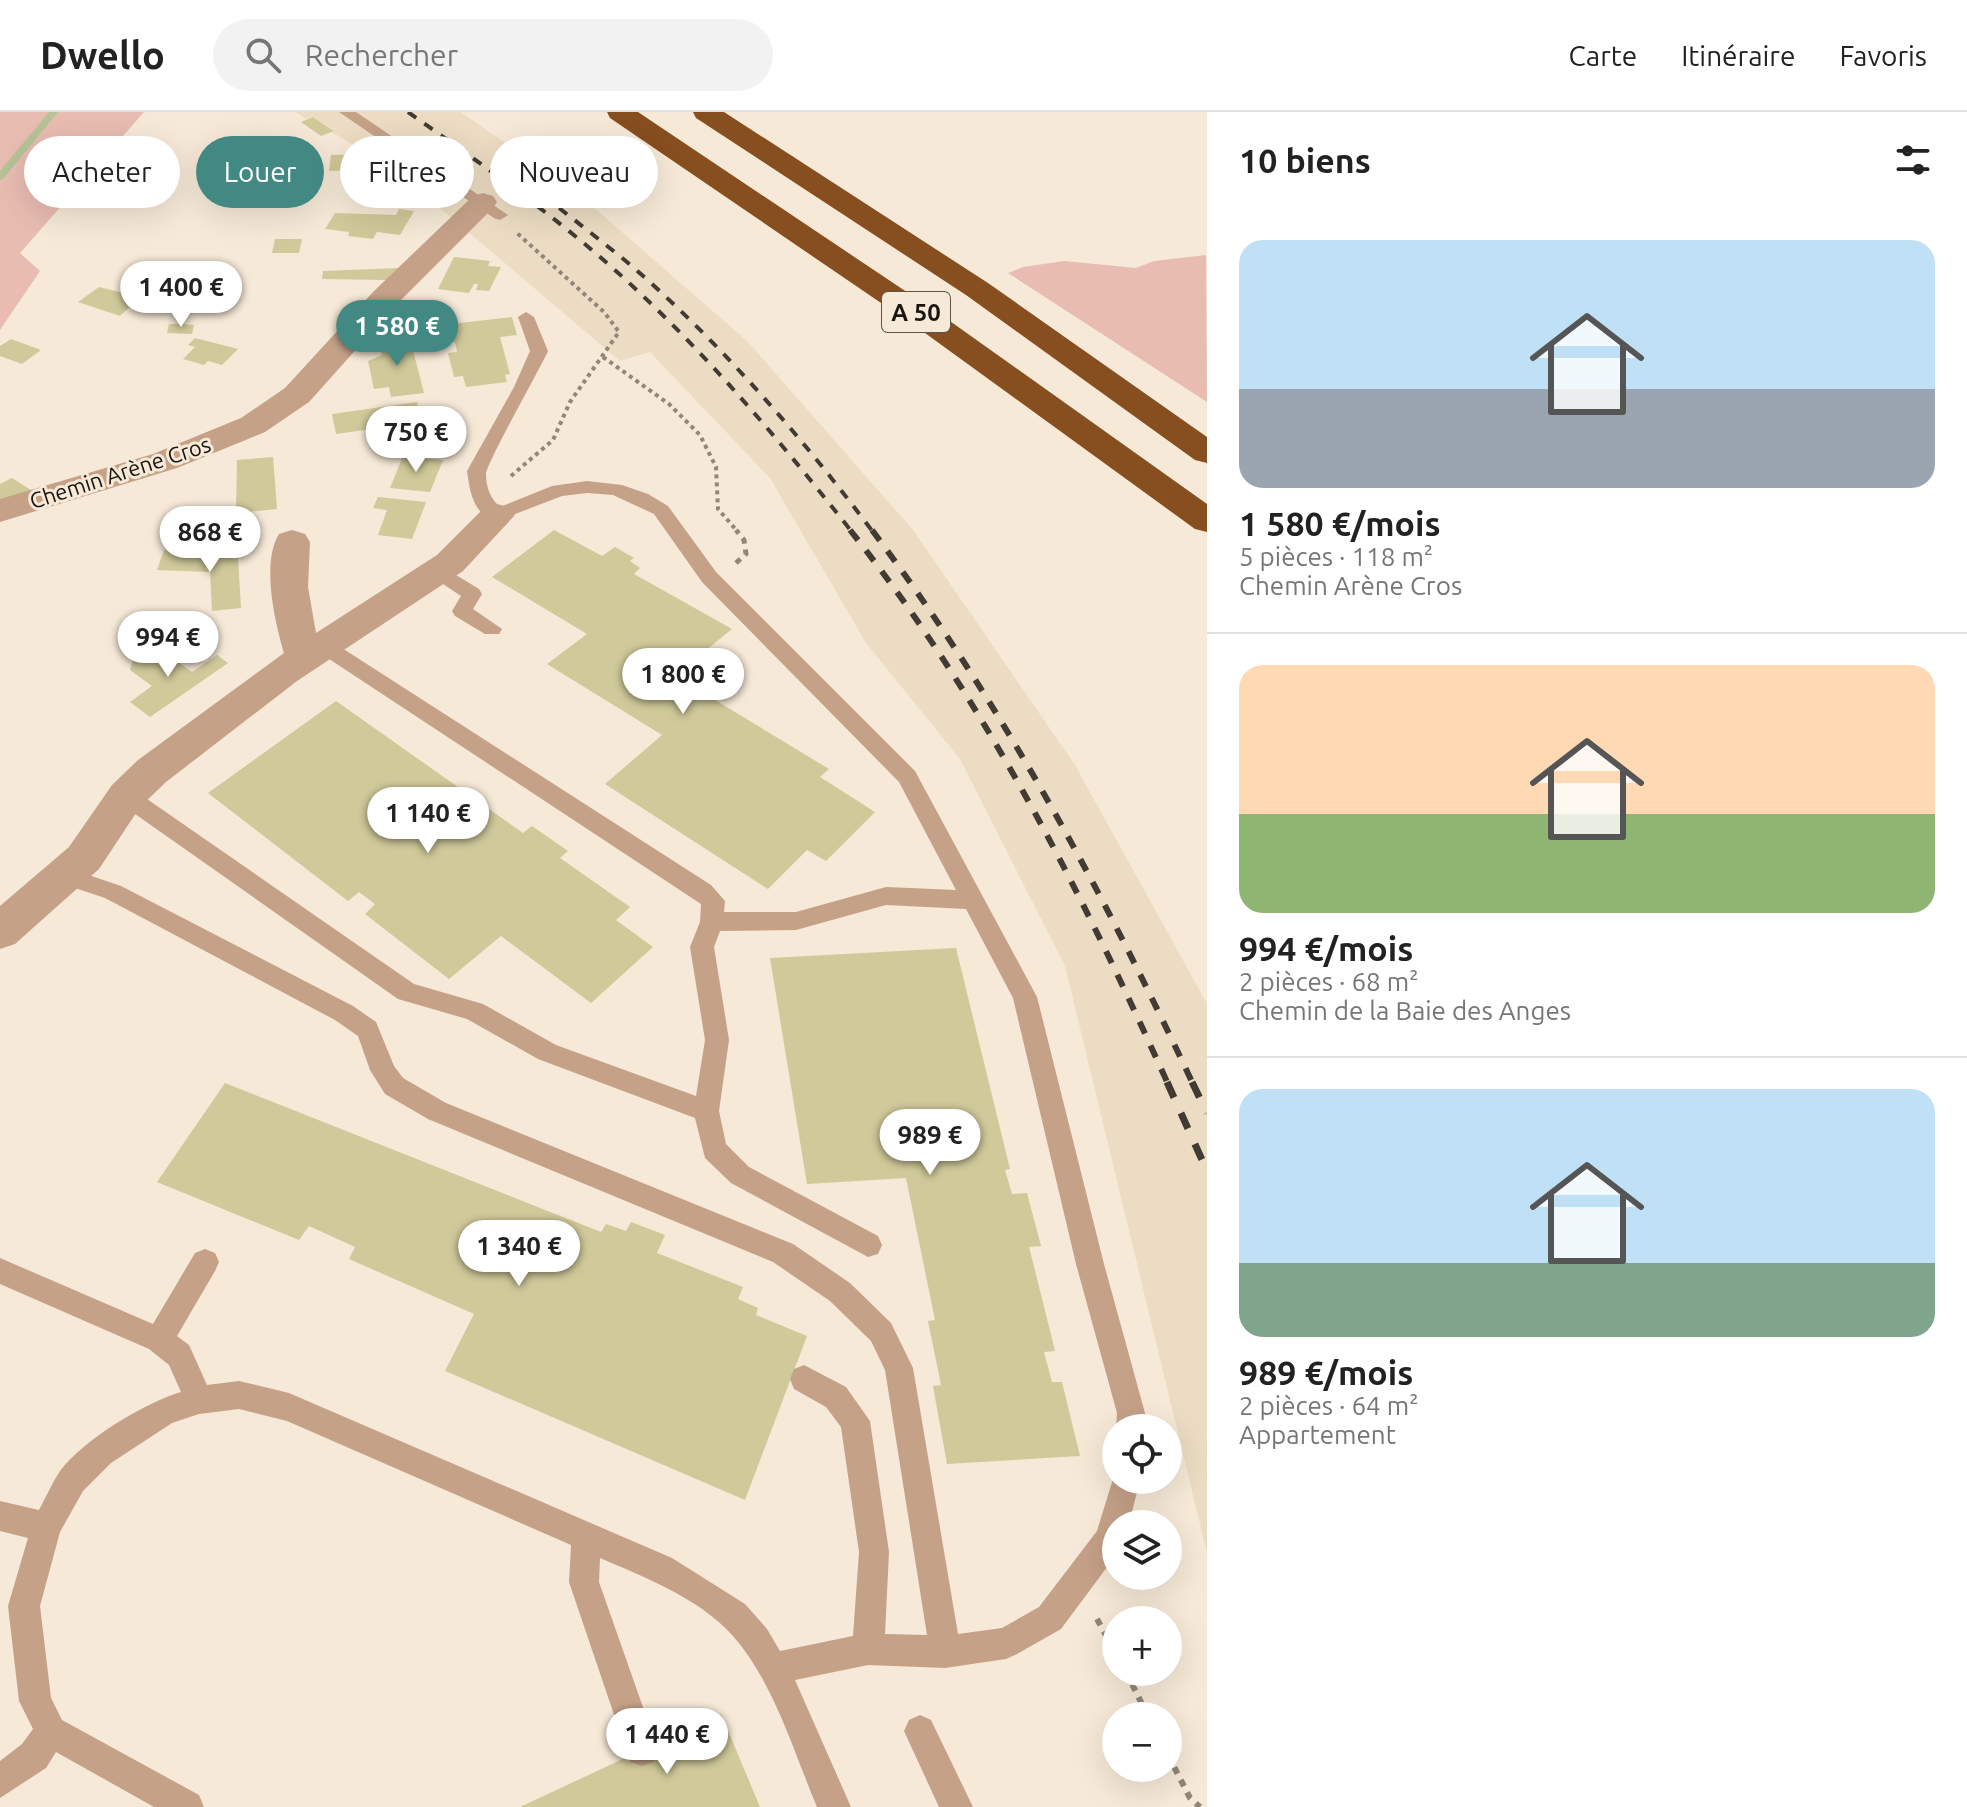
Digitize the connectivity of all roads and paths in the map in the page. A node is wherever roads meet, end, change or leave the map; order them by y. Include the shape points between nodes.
1 (346, 112) edge
2 (620, 112) edge
3 (706, 112) edge
4 (491, 209) joint
5 (526, 317) dead end
6 (603, 357) dead end
7 (1207, 453) edge
8 (0, 511) edge
9 (497, 515) junction
10 (1207, 521) edge
11 (292, 542) dead end
12 (438, 571) junction
13 (704, 572) junction
14 (492, 629) dead end
15 (314, 652) junction
16 (126, 796) junction
17 (65, 876) junction
18 (972, 900) junction
19 (712, 922) junction
20 (0, 932) edge
21 (706, 1111) junction
22 (868, 1245) dead end
23 (205, 1262) dead end
24 (0, 1271) edge
25 (159, 1340) junction
26 (804, 1379) dead end
27 (199, 1400) junction
28 (1131, 1414) edge
29 (1121, 1494) edge
30 (0, 1516) edge
31 (46, 1527) junction
32 (586, 1539) junction
33 (868, 1649) junction
34 (945, 1652) junction
35 (772, 1669) junction
36 (51, 1731) junction
37 (920, 1731) dead end
38 (642, 1750) dead end
39 (0, 1781) edge
40 (1182, 1782) edge
41 (187, 1807) edge
42 (834, 1807) edge
43 (956, 1807) edge
44 (1200, 1807) edge

1 - 4 lane
2 - 10 highway, A 50 via 936,326
3 - 7 highway, A 50 via 977,289
4 - 8 street, Chemin Arène Cros via 384,299 297,395 253,425 165,461
5 - 9 lane via 539,351 476,471 481,500
6 - 13 path via 664,398 707,445 716,467 717,505 747,546 737,562
9 - 12 street
9 - 13 lane via 559,490 615,489 661,510
11 - 15 street via 288,585 296,630
12 - 14 lane via 472,594 462,611
12 - 15 street
13 - 18 lane via 907,777
15 - 16 street
15 - 19 lane via 703,891 713,901
16 - 17 street via 84,858
16 - 21 lane via 407,992 474,1011 547,1052
17 - 20 street
17 - 34 lane via 113,892 344,1013 367,1029 394,1086 437,1111 783,1253 840,1292 881,1332 899,1368
18 - 19 lane via 886,896 796,921
18 - 28 lane via 1025,997
19 - 21 lane via 702,947 717,1040
21 - 22 lane via 714,1150 740,1175
23 - 25 lane
24 - 25 lane
25 - 27 lane via 179,1355
26 - 33 lane via 836,1397 855,1421 874,1552
27 - 31 lane via 164,1411 101,1453 72,1480
27 - 32 lane via 239,1395 289,1407
29 - 34 lane via 1110,1538 1050,1618 1006,1643
30 - 31 lane
31 - 36 lane via 24,1606 35,1701
32 - 35 lane via 661,1569 712,1597 745,1626
32 - 38 lane via 584,1582
33 - 34 lane
33 - 35 lane
35 - 42 lane
36 - 39 lane via 34,1756
36 - 41 lane
37 - 43 lane
40 - 44 path

